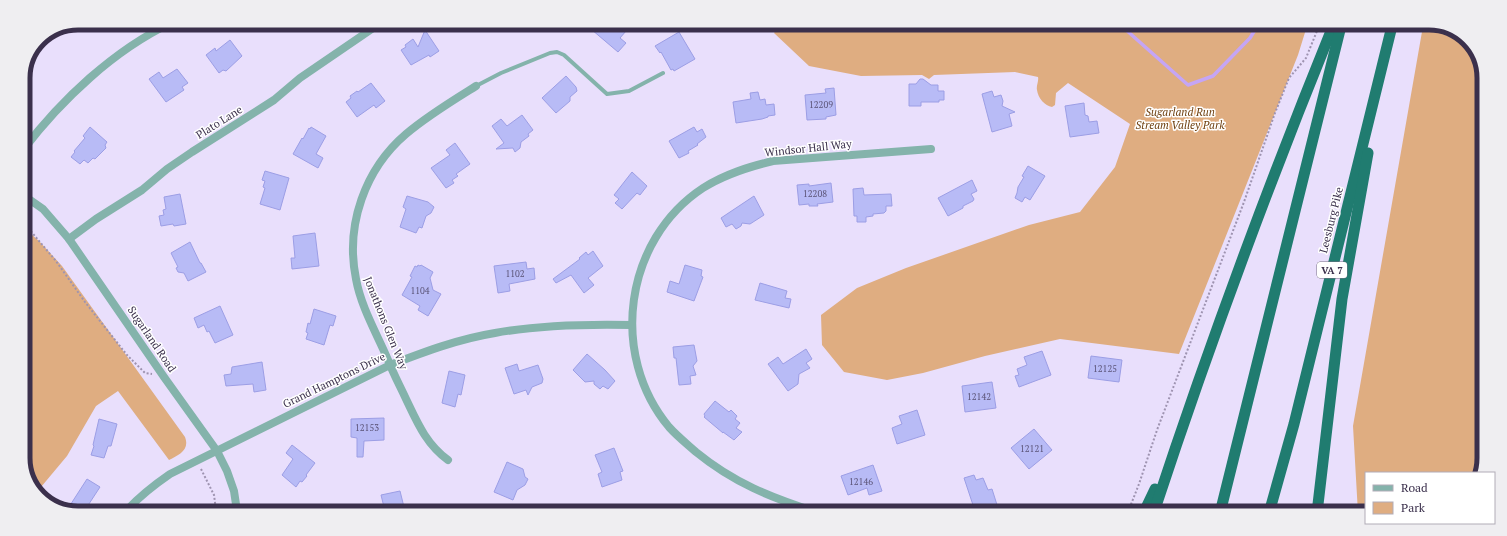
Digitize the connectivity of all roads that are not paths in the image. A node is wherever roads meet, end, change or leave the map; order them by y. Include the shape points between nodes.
1 (158, 30) edge
2 (371, 30) edge
3 (1331, 30) edge
4 (1341, 30) edge
5 (1391, 30) edge
6 (1391, 30) edge
7 (663, 73) dead end
8 (476, 86) joint
9 (30, 141) edge
10 (931, 149) dead end
11 (30, 200) edge
12 (69, 239) junction
13 (632, 326) junction
14 (390, 365) junction
15 (1184, 420) junction
16 (217, 451) junction
17 (448, 460) dead end
18 (131, 506) edge
19 (236, 506) edge
20 (798, 506) edge
21 (1147, 506) edge
22 (1156, 506) edge
23 (1222, 506) edge
24 (1271, 506) edge
25 (1318, 506) edge

1 - 9 street via 106,64 40,127
2 - 12 street, Plato Lane via 300,78 274,100 192,152 142,190
3 - 15 highway via 1250,237
4 - 23 highway
5 - 24 highway, Leesburg Pike / VA 7 via 1294,424
6 - 25 highway via 1342,299
7 - 8 lane, Jonathons Glen Way via 629,91 607,94 564,55 557,52
8 - 14 street, Jonathons Glen Way via 406,133 379,164 361,201 353,242 356,279
10 - 13 street, Windsor Hall Way via 773,161 737,171 713,182 685,202 671,216 649,250 635,288
11 - 12 street, Sugarland Road via 43,209
12 - 16 street, Sugarland Road
13 - 14 street, Grand Hamptons Drive via 532,328 494,333 424,351
13 - 20 street, Windsor Hall Way via 639,370 650,397 669,428 687,445 732,478 755,490
14 - 16 street, Grand Hamptons Drive
14 - 17 street, Jonathons Glen Way via 422,434
15 - 21 highway
15 - 22 highway
16 - 18 street, Grand Hamptons Drive via 170,474
16 - 19 street, Sugarland Road via 227,471

